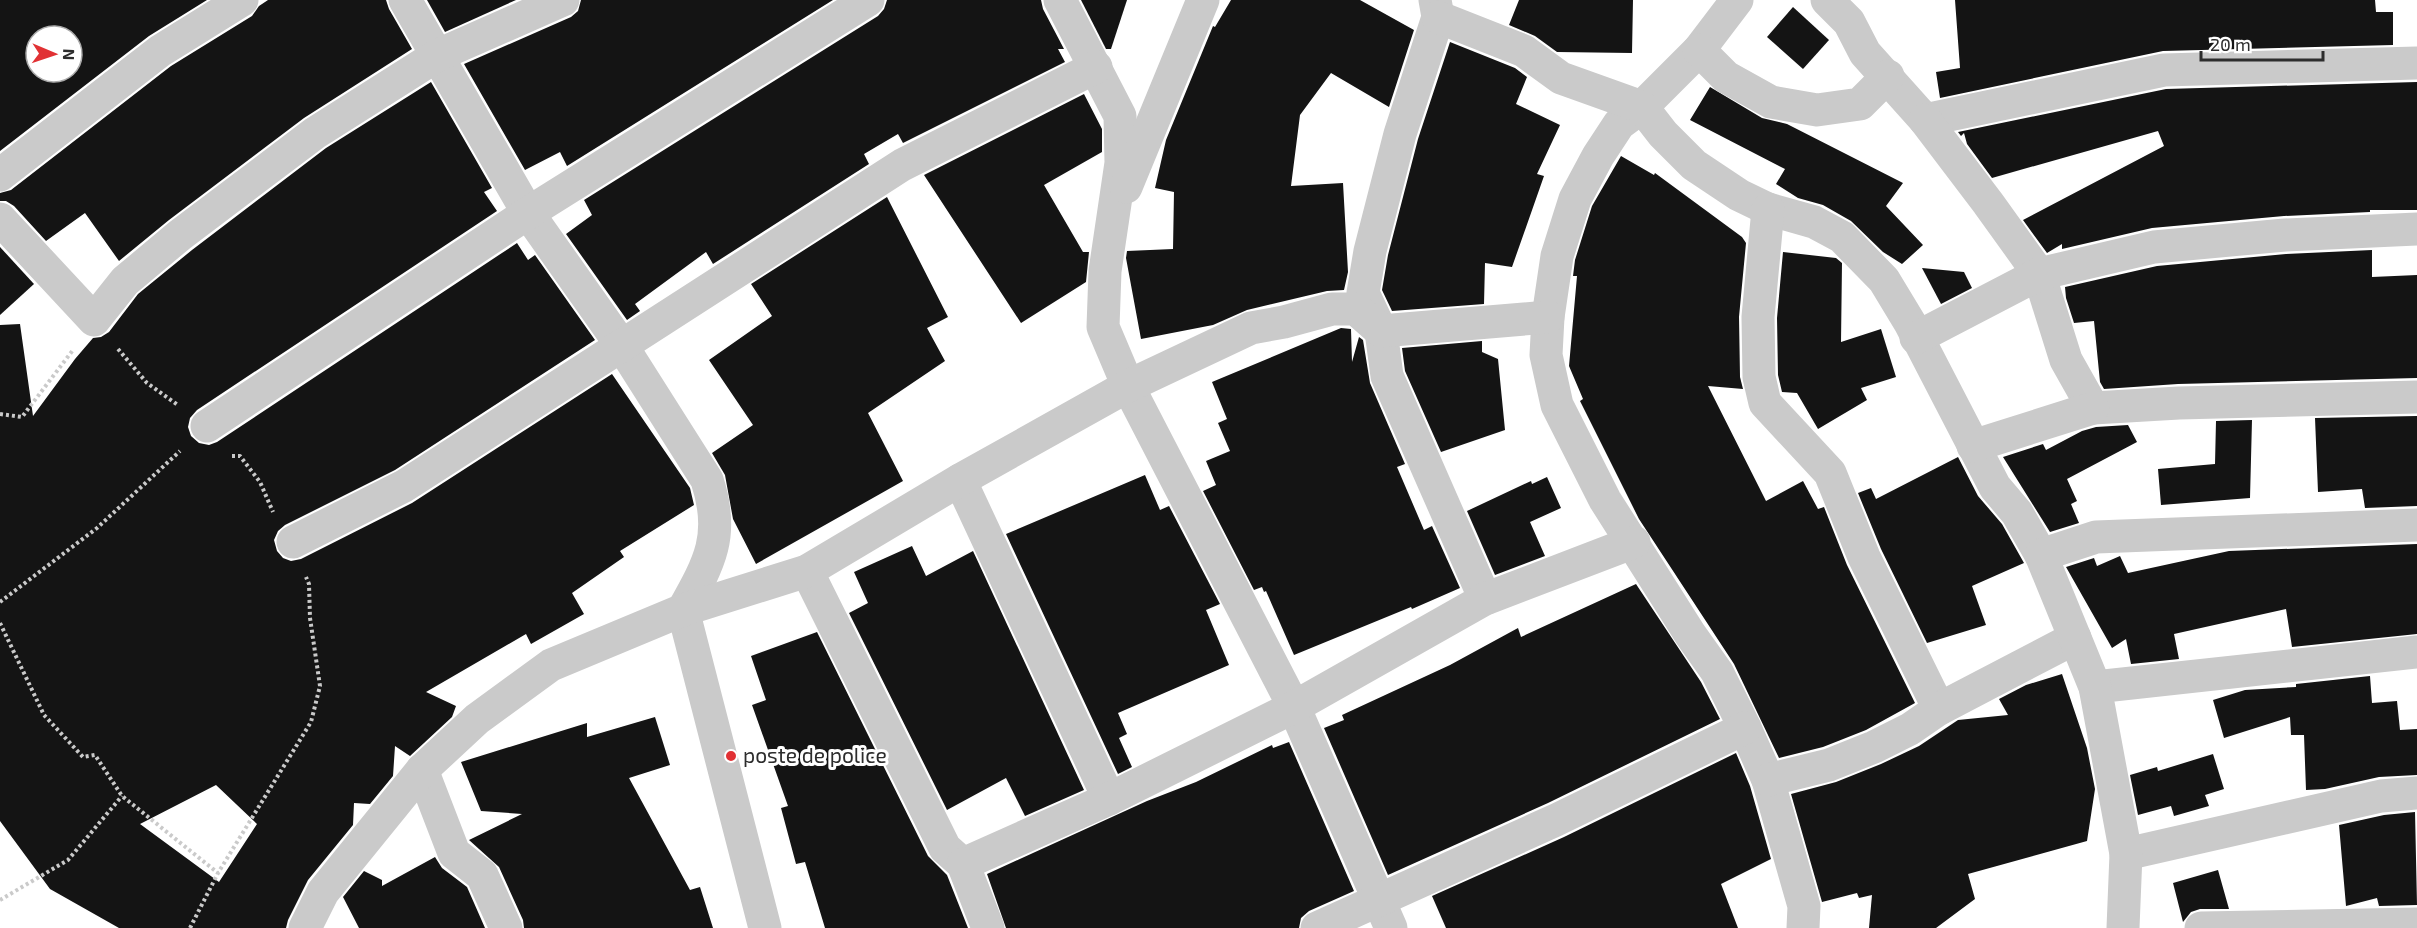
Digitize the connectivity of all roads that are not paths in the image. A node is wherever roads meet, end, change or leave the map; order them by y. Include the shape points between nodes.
1 (242, 0) edge
2 (405, 0) edge
3 (563, 0) edge
4 (868, 0) edge
5 (1060, 0) edge
6 (1203, 0) edge
7 (1737, 0) edge
8 (1827, 0) edge
9 (1436, 9) edge
10 (1699, 50) junction
11 (438, 55) junction
12 (2417, 63) edge
13 (1096, 67) junction
14 (1888, 76) junction
15 (1642, 107) junction
16 (1925, 120) junction
17 (0, 175) edge
18 (1768, 209) junction
19 (528, 213) junction
20 (1114, 215) junction
21 (0, 219) edge
22 (2417, 229) edge
23 (2039, 274) junction
24 (1548, 317) junction
25 (1381, 331) junction
26 (1916, 338) junction
27 (622, 346) junction
28 (1128, 386) junction
29 (2417, 397) edge
30 (2093, 408) junction
31 (207, 426) road end
32 (1973, 446) junction
33 (960, 480) junction
34 (2417, 525) edge
35 (1634, 542) junction
36 (293, 543) road end
37 (2041, 555) junction
38 (807, 571) junction
39 (1485, 599) junction
40 (683, 610) junction
41 (2075, 638) junction
42 (2417, 652) edge
43 (2095, 687) junction
44 (1294, 707) junction
45 (1939, 708) junction
46 (1745, 728) junction
47 (422, 770) junction
48 (1768, 780) junction
49 (2417, 793) edge
50 (1109, 799) junction
51 (2126, 854) junction
52 (963, 864) junction
53 (1385, 914) edge
54 (2417, 924) edge
55 (305, 928) edge
56 (506, 928) edge
57 (765, 928) edge
58 (988, 928) edge
59 (1317, 928) edge
60 (1803, 928) edge
61 (2123, 928) edge
62 (2201, 928) edge

1 - 17 street via 160,51
2 - 11 street
3 - 11 street
4 - 19 street
5 - 13 street
6 - 20 street
7 - 10 street
8 - 14 street via 1849,22 1865,53
9 - 15 street via 1524,51 1561,78
9 - 25 street via 1368,261 1363,293
10 - 14 street via 1726,77 1771,102 1816,110 1860,104
10 - 15 street
11 - 19 street
11 - 21 street via 315,133 180,235 125,281 94,321
12 - 16 street via 2164,70
13 - 20 street via 1120,116 1121,163
13 - 27 street via 902,165
14 - 16 street
15 - 18 street via 1694,165
15 - 24 street via 1619,124 1575,200 1557,256
16 - 23 street
18 - 26 street via 1814,222 1842,237 1884,280
18 - 45 street via 1758,317 1759,377 1765,403 1830,473 1864,557
19 - 27 street
19 - 31 street
20 - 28 street via 1105,271 1103,327
22 - 23 street via 2285,235 2154,248
23 - 26 street
23 - 30 street via 2066,360
24 - 25 street
24 - 35 street via 1546,355 1557,405 1605,500
25 - 28 street via 1356,309 1332,309 1251,328
25 - 39 street via 1387,376
26 - 32 street
27 - 36 street via 404,486
27 - 40 street via 707,480 714,502 715,538 705,570
28 - 33 street
28 - 44 street
29 - 30 street
30 - 32 street
32 - 37 street via 1995,488 2017,513
33 - 38 street
33 - 50 street
34 - 37 street via 2096,537
35 - 39 street
35 - 46 street via 1689,634 1717,672
37 - 41 street
38 - 40 street
38 - 52 street via 945,848
39 - 44 street
40 - 47 street via 551,665 477,719
40 - 57 street
41 - 43 street
41 - 45 street
42 - 43 street
43 - 51 street
44 - 50 street
44 - 53 street
45 - 48 street via 1910,729 1829,765
46 - 48 street
46 - 53 street via 1556,820
47 - 55 street via 323,892
47 - 56 street via 454,853 482,875
48 - 60 street via 1804,906
49 - 51 street via 2381,796
50 - 52 street
51 - 61 street
52 - 58 street
53 - 59 street
54 - 62 street

